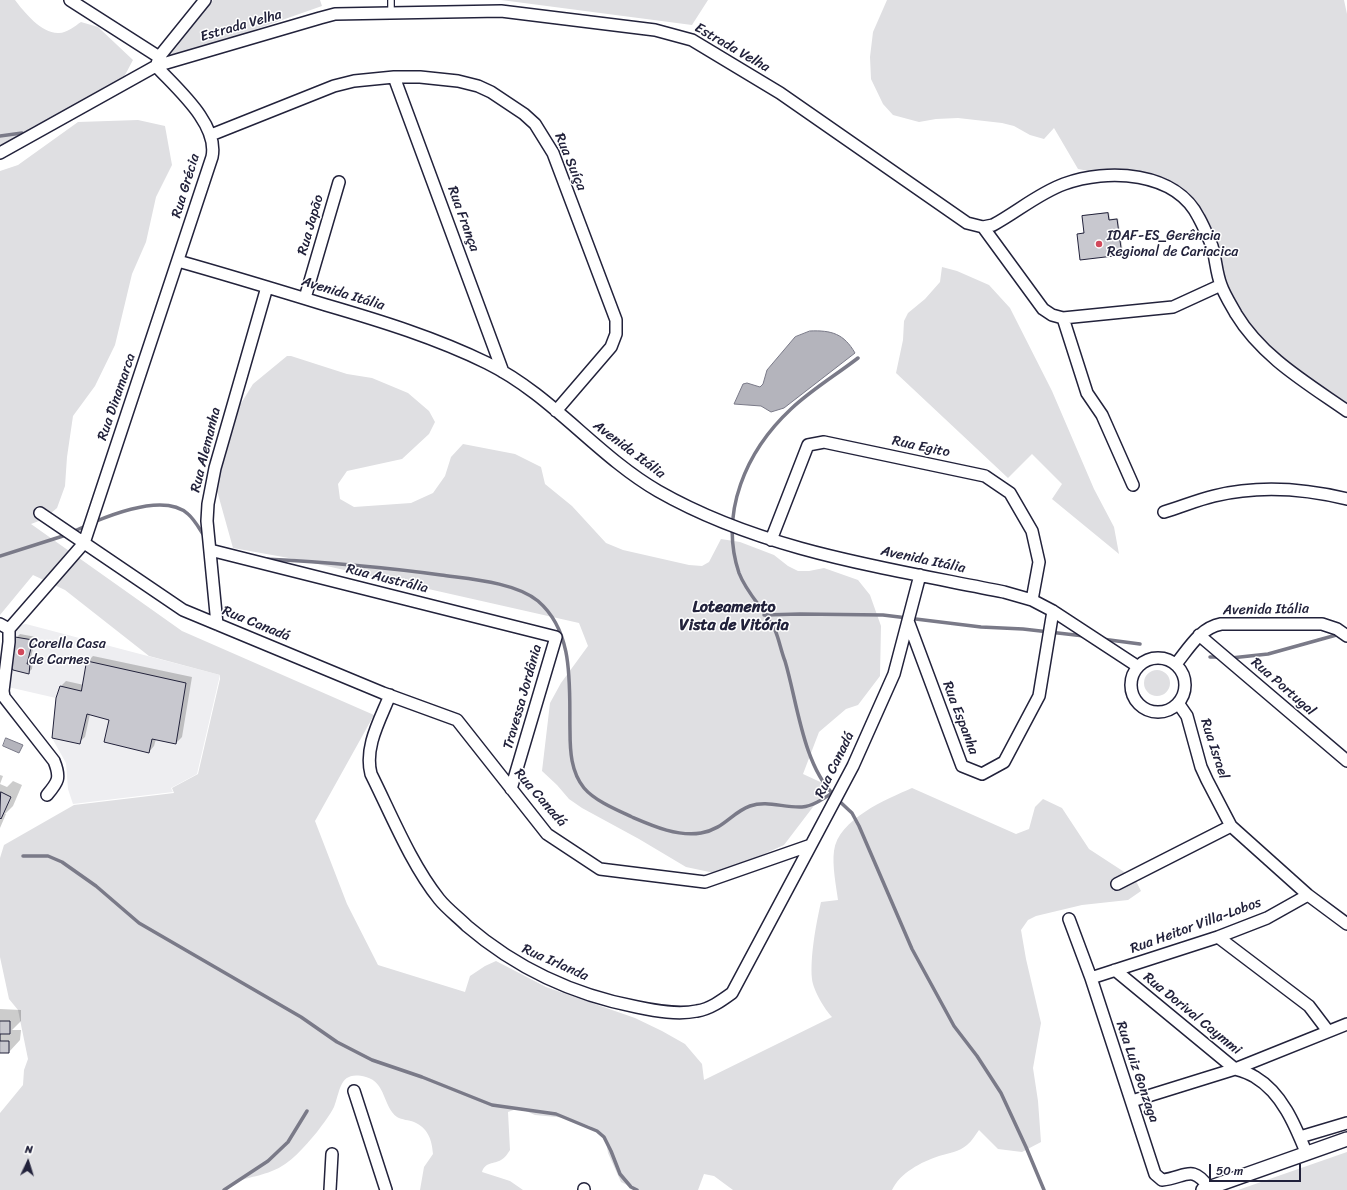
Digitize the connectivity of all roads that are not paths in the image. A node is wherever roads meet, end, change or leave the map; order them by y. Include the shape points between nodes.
1 (70, 0) edge
2 (205, 0) edge
3 (391, 0) edge
4 (391, 12) junction
5 (158, 62) junction
6 (394, 77) junction
7 (211, 135) junction
8 (0, 153) edge
9 (339, 182) dead end
10 (983, 227) junction
11 (178, 260) junction
12 (1221, 285) junction
13 (267, 287) junction
14 (305, 298) junction
15 (1063, 318) junction
16 (503, 372) junction
17 (556, 411) junction
18 (1347, 411) edge
19 (1134, 486) dead end
20 (1347, 499) edge
21 (1164, 512) dead end
22 (40, 513) dead end
23 (771, 540) junction
24 (84, 542) junction
25 (210, 550) junction
26 (920, 575) junction
27 (1032, 600) junction
28 (1053, 611) junction
29 (908, 621) junction
30 (217, 624) junction
31 (5, 626) edge
32 (1199, 635) junction
33 (1347, 636) edge
34 (556, 637) joint
35 (1176, 664) junction
36 (1137, 666) junction
37 (390, 695) junction
38 (1178, 703) junction
39 (1347, 761) edge
40 (511, 789) junction
41 (47, 795) dead end
42 (1231, 826) junction
43 (811, 845) junction
44 (1118, 884) dead end
45 (1308, 895) junction
46 (1069, 919) dead end
47 (1347, 924) edge
48 (1218, 937) junction
49 (1115, 970) junction
50 (1091, 978) junction
51 (1347, 1024) edge
52 (1328, 1031) junction
53 (1235, 1069) junction
54 (354, 1091) dead end
55 (1132, 1101) junction
56 (1347, 1123) edge
57 (1300, 1137) junction
58 (1347, 1139) edge
59 (1306, 1152) junction
60 (332, 1154) dead end
61 (1206, 1189) edge
62 (330, 1190) edge
63 (386, 1190) edge

1 - 5 street, Rua Grécia
2 - 5 street
3 - 4 lane
4 - 5 street, Estrada Velha via 335,14
4 - 10 street, Estrada Velha via 501,11 655,30 687,38 780,93 967,223
5 - 7 street, Rua Grécia via 191,104
5 - 8 street, Estrada Velha
6 - 7 street, Rua Suíça via 334,86
6 - 16 street, Rua França
6 - 17 street, Rua Suíça via 420,76 458,81 491,92 535,124 553,153 614,314 616,327 611,347
7 - 11 street, Rua Grécia via 212,157
9 - 14 street, Rua Japão
10 - 12 street via 1003,220 1063,184 1088,177 1130,177 1155,181 1174,190 1199,217 1212,247
10 - 15 street via 1042,309 1052,316
11 - 13 street, Avenida Itália
11 - 24 street, Rua Dinamarca
12 - 15 street via 1173,308
12 - 18 street via 1253,339 1272,357
13 - 14 street, Avenida Itália
13 - 25 street, Rua Alemanha via 211,486 207,521
14 - 16 street, Avenida Itália via 419,335
15 - 19 street via 1088,393 1102,415
16 - 17 street, Avenida Itália
17 - 23 street, Avenida Itália via 613,458 658,490 694,509
20 - 21 street via 1285,488 1261,488 1212,496
22 - 24 street, Rua Canadá
23 - 26 street, Avenida Itália via 822,555
23 - 27 street, Rua Egito via 808,445 824,442 985,476 1010,492 1032,531 1039,562
24 - 30 street, Rua Canadá via 183,610
24 - 31 street
25 - 30 street, Rua Alemanha
25 - 34 street, Rua Austrália
26 - 27 street, Avenida Itália
26 - 29 street, Rua Canadá
27 - 28 street, Avenida Itália
28 - 29 street, Rua Espanha via 1039,696 1004,762 982,774 962,766
28 - 36 street, Avenida Itália
29 - 43 street, Rua Canadá via 894,674 853,766
30 - 37 street, Rua Canadá
31 - 41 street via 3,690 10,705 56,766 57,782
32 - 33 street, Avenida Itália via 1221,624 1322,624 1337,628
32 - 35 street, Avenida Itália
32 - 39 street, Rua Portugal
34 - 40 street, Travessa Jordânia
35 - 36 street via 1156,657 1149,658
35 - 38 street via 1184,676 1185,683
36 - 38 street via 1130,679 1130,686 1131,693 1139,705 1152,712 1159,712 1173,708
37 - 40 street, Rua Canadá via 456,720
37 - 43 street, Rua Irlanda via 368,751 368,763 371,774 424,879 440,900 486,942 543,977 574,990 610,1002 680,1013 698,1011 714,1005 732,993
38 - 42 street, Rua Israel via 1187,716 1207,780
40 - 43 street, Rua Canadá via 547,834 600,869 705,882
42 - 44 street
42 - 45 street
45 - 47 street
45 - 48 street, Rua Heitor Villa-Lobos via 1267,918
46 - 50 street, Rua Luiz Gonzaga
48 - 49 street, Rua Heitor Villa-Lobos
48 - 52 street via 1309,1006
49 - 50 street, Rua Heitor Villa-Lobos
49 - 53 street, Rua Dorival Caymmi
50 - 55 street, Rua Luiz Gonzaga
51 - 52 street
52 - 53 street
53 - 55 street
53 - 57 street, Rua Dorival Caymmi via 1255,1076 1268,1086 1281,1100
54 - 63 street
55 - 61 street, Rua Luiz Gonzaga via 1155,1174 1162,1180 1194,1173 1199,1175
56 - 57 street
57 - 59 street, Rua Dorival Caymmi
58 - 59 street
59 - 61 street
60 - 62 street

